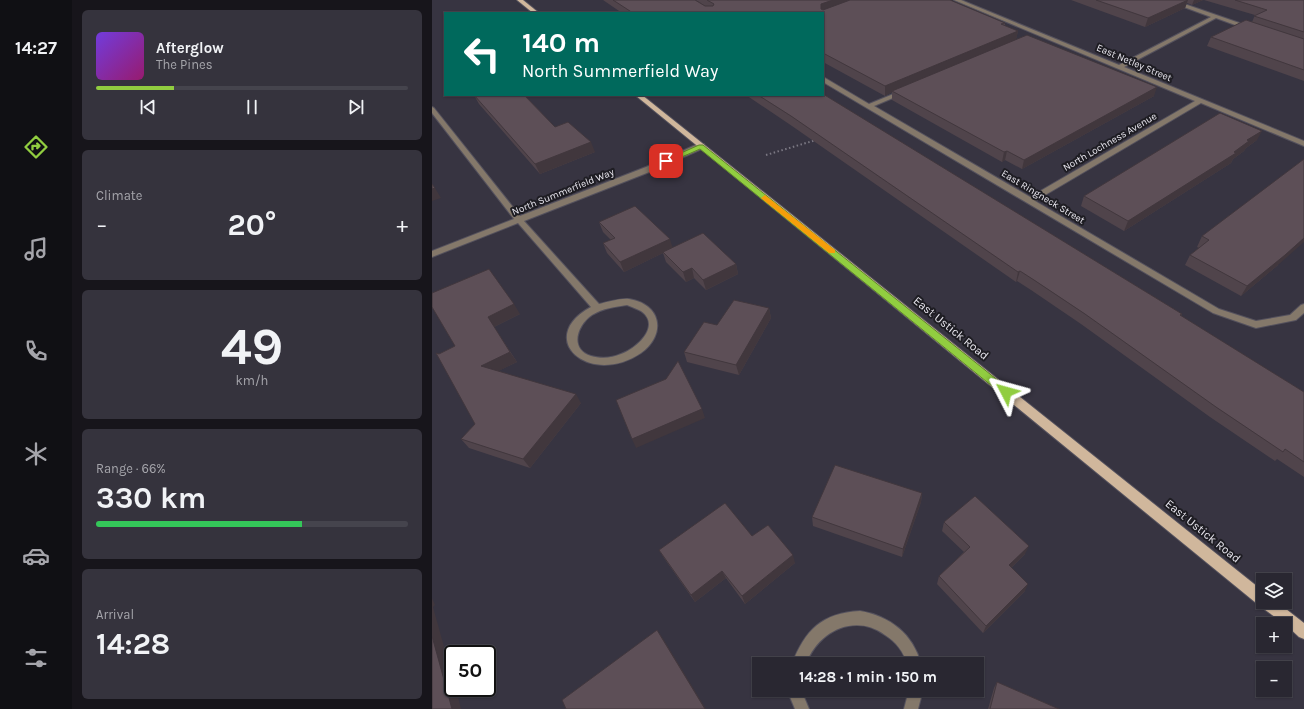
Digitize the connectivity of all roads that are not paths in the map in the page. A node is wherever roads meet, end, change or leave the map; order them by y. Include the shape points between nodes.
1 (520, 0) edge
2 (957, 0) edge
3 (1168, 0) edge
4 (535, 12) edge
5 (1216, 16) junction
6 (1253, 29) edge
7 (1040, 34) junction
8 (1028, 39) edge
9 (1119, 67) junction
10 (824, 80) edge
11 (911, 88) edge
12 (639, 96) edge
13 (1200, 101) junction
14 (869, 106) junction
15 (432, 109) edge
16 (1304, 144) edge
17 (701, 146) junction
18 (1029, 201) junction
19 (519, 220) junction
20 (432, 254) edge
21 (1304, 307) edge
22 (597, 308) junction
23 (1256, 593) edge
24 (1275, 609) edge
25 (1304, 632) edge
26 (802, 657) edge
27 (911, 657) edge
28 (797, 697) edge
29 (914, 697) edge
30 (802, 709) edge
31 (911, 709) edge

1 - 4 main road
2 - 7 street, East Netley Street
3 - 5 street
5 - 6 street
5 - 9 street
7 - 8 street
7 - 9 street, East Netley Street
9 - 13 street, East Netley Street
10 - 14 street, East Ringneck Street
11 - 14 street
12 - 17 main road, East Ustick Road
13 - 16 street, East Netley Street
13 - 18 street, North Lochness Avenue
14 - 18 street, East Ringneck Street
15 - 19 street
17 - 19 street, North Summerfield Way
17 - 23 main road, East Ustick Road
18 - 21 street, East Ringneck Street via 1216,311 1256,325 1293,318
19 - 20 street, North Summerfield Way
19 - 22 street
22 - 22 street via 584,316 574,327 571,339 574,350 583,357 598,361 620,359 644,345 652,334 654,323 650,313 642,306 628,302
24 - 25 main road
26 - 27 street via 805,648 821,629 841,619 864,618 885,624 903,640
28 - 30 street
29 - 31 street

